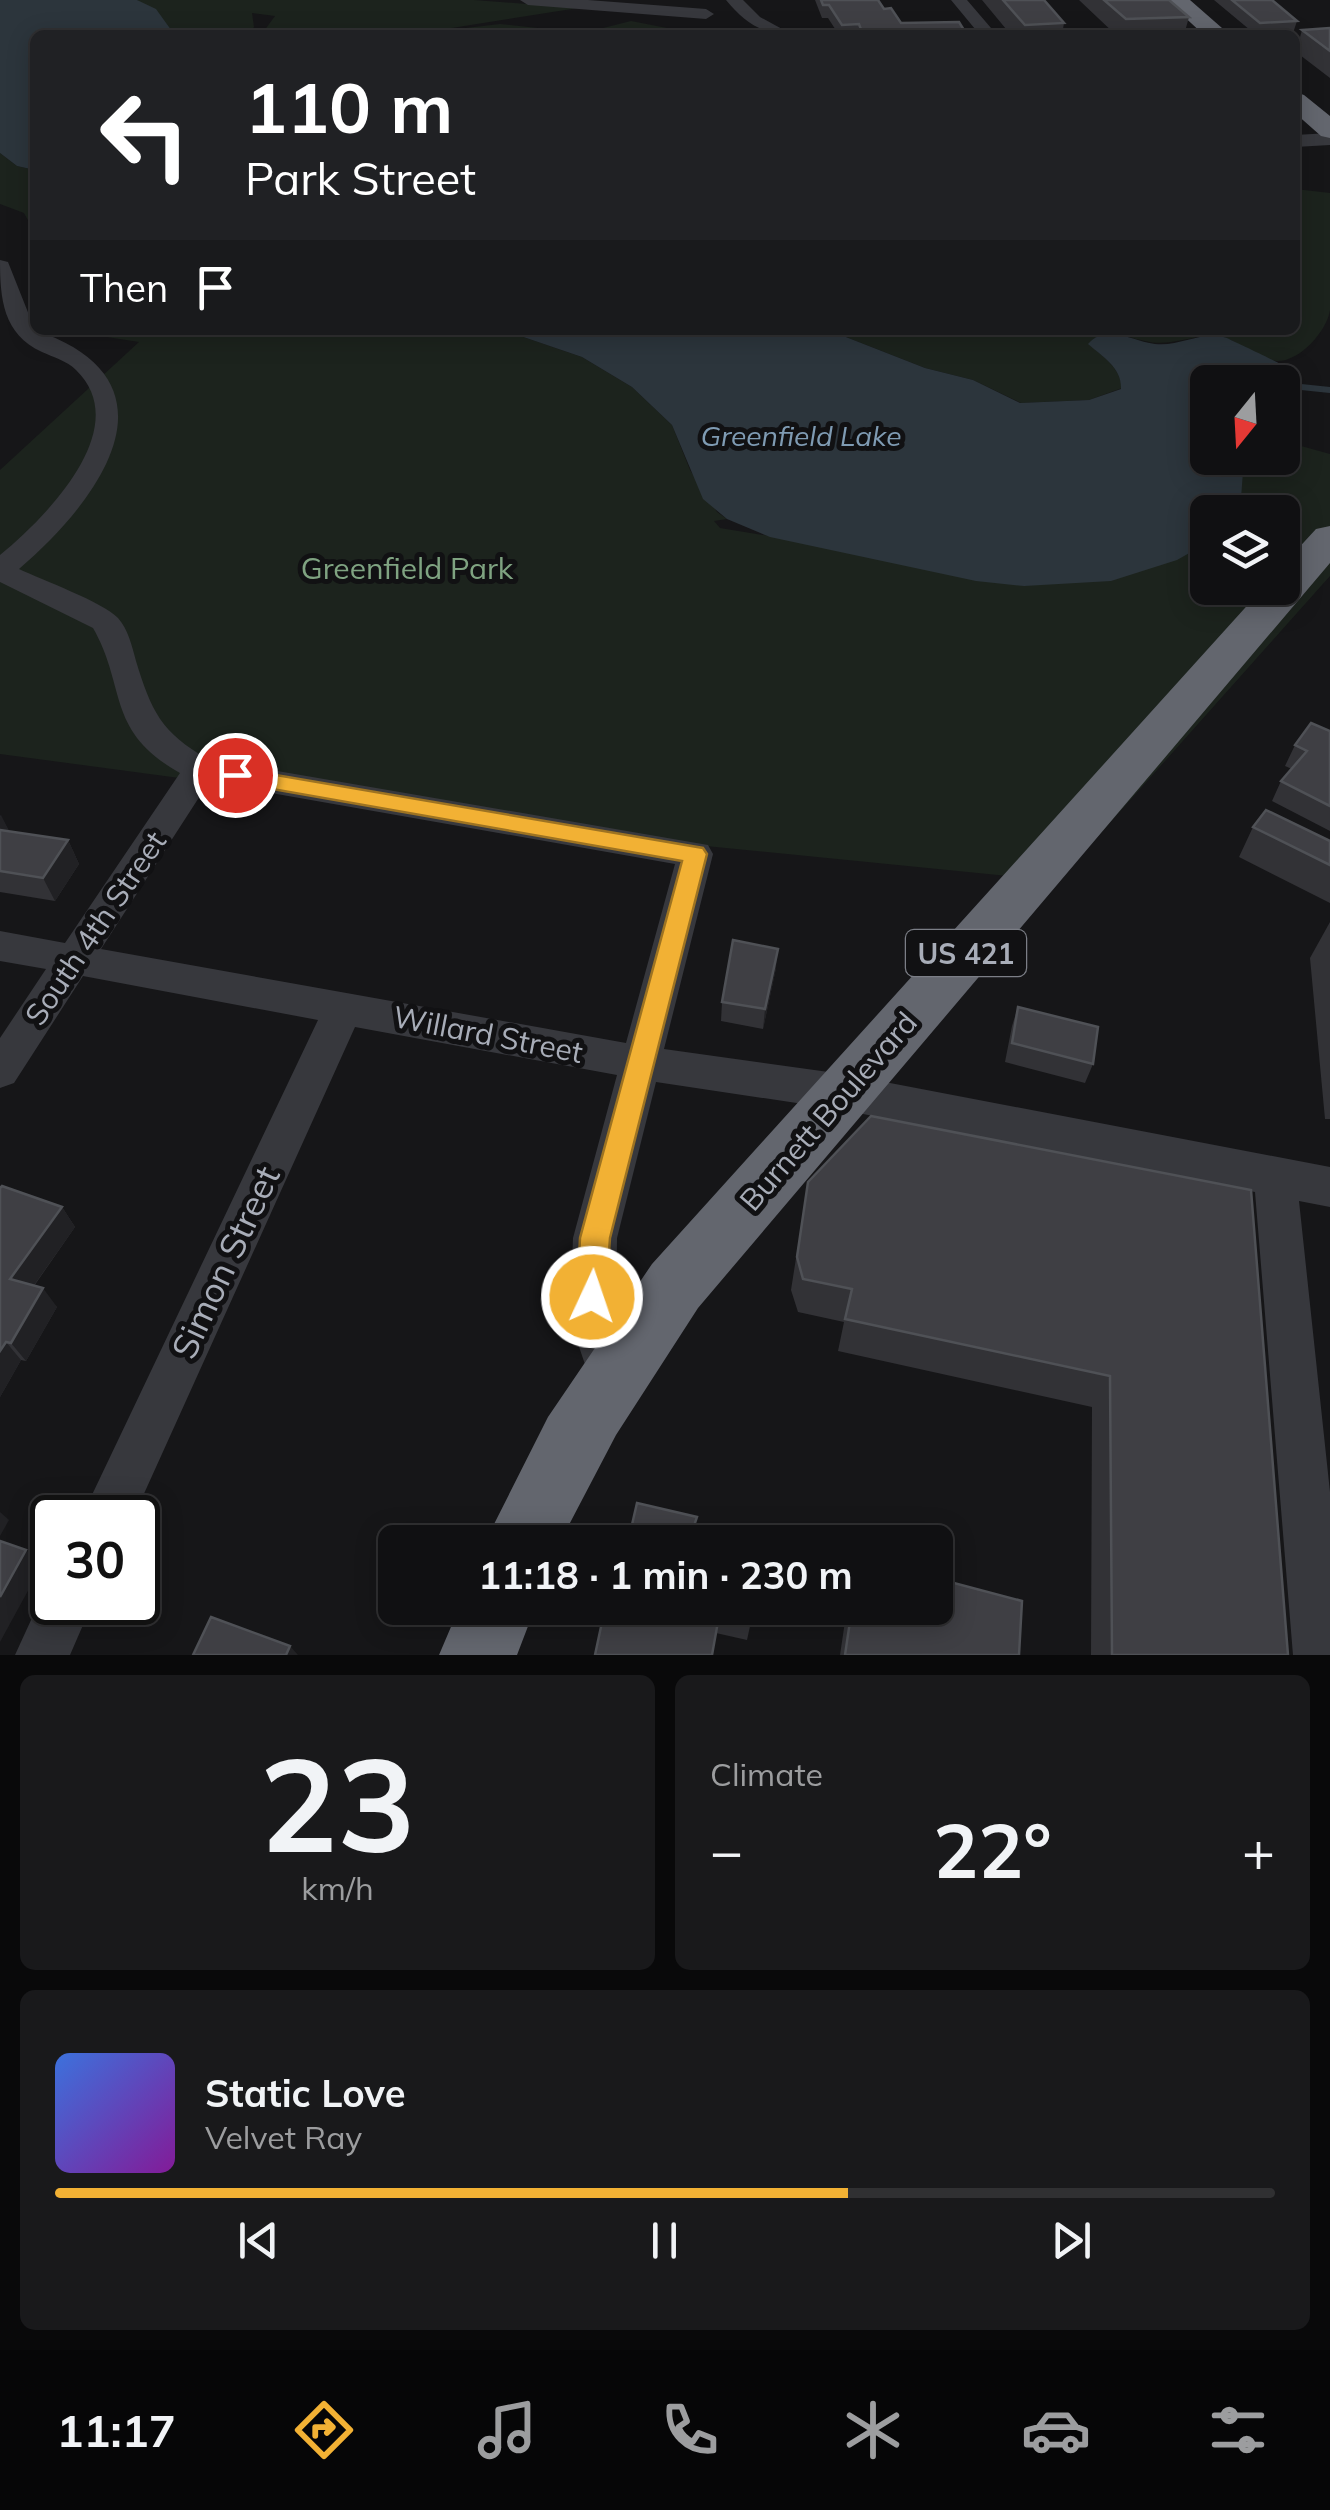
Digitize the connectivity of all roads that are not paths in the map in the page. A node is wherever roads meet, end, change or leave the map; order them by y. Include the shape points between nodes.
1 (528, 0) edge
2 (734, 0) edge
3 (959, 0) edge
4 (1177, 0) edge
5 (706, 14) dead end
6 (775, 30) edge
7 (985, 30) edge
8 (1212, 30) edge
9 (1330, 42) edge
10 (1300, 43) edge
11 (1300, 104) edge
12 (1330, 130) edge
13 (1330, 139) edge
14 (1300, 141) edge
15 (0, 268) edge
16 (30, 333) edge
17 (33, 335) edge
18 (1330, 538) edge
19 (0, 571) edge
20 (200, 769) junction
21 (0, 946) edge
22 (70, 961) junction
23 (344, 1007) junction
24 (638, 1062) junction
25 (0, 1070) edge
26 (843, 1092) junction
27 (1274, 1176) junction
28 (1330, 1187) edge
29 (610, 1374) junction
30 (117, 1495) edge
31 (530, 1525) edge
32 (556, 1525) edge
33 (56, 1625) edge
34 (490, 1625) edge
35 (522, 1625) edge
36 (42, 1655) edge
37 (478, 1655) edge
38 (514, 1655) edge
39 (1320, 1655) edge

1 - 5 street
2 - 6 street
3 - 7 street
4 - 8 highway
9 - 10 street
11 - 12 highway
13 - 14 street
15 - 16 street
17 - 19 street via 85,364 106,414 80,491
18 - 26 highway, Burnett Boulevard / US 421
19 - 20 street via 97,616 111,630 145,725 161,748
20 - 22 street, South 4th Street
20 - 24 street via 695,854
21 - 22 street, Willard Street
22 - 23 street, Willard Street
22 - 25 street, South 4th Street
23 - 24 street, Willard Street
23 - 30 street, Simon Street
24 - 26 street, Willard Street
24 - 29 street via 595,1238 593,1320
26 - 27 street, Willard Street
26 - 29 highway, Burnett Boulevard / US 421 via 674,1286
27 - 28 street, Willard Street
27 - 39 street
29 - 31 highway, US 421
29 - 32 highway, US 421
33 - 36 street
34 - 37 highway
35 - 38 highway

